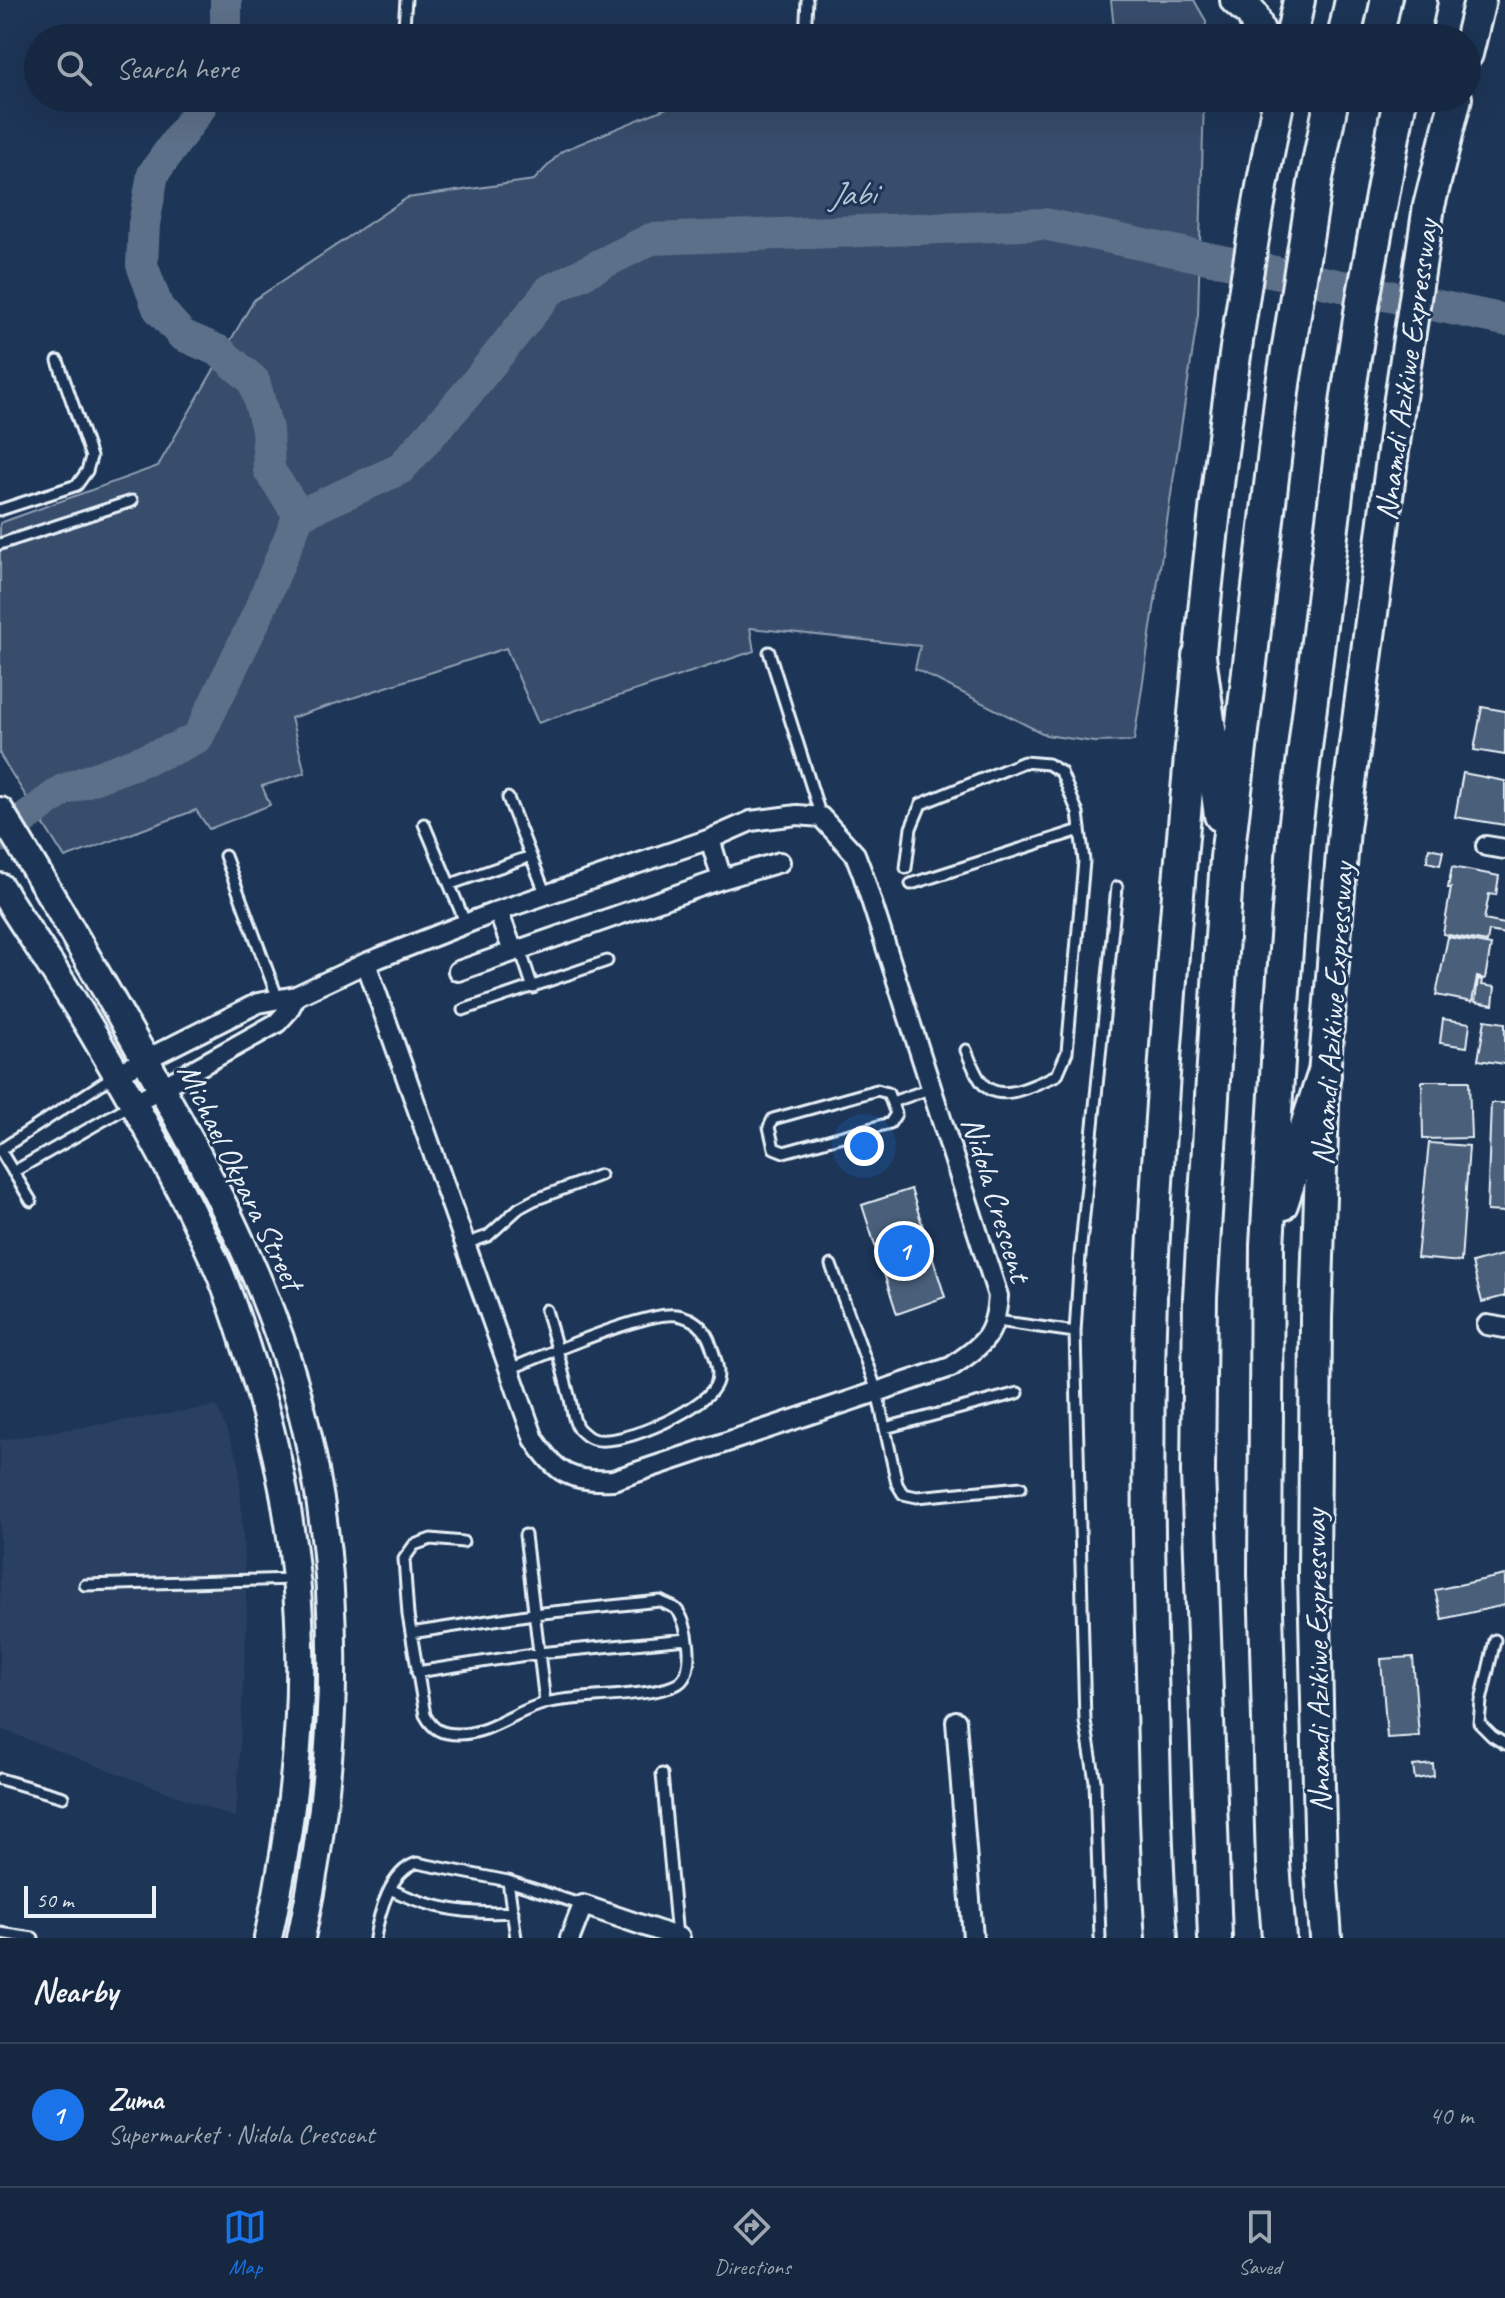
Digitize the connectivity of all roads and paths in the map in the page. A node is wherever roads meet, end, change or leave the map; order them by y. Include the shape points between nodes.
1 (406, 0) edge
2 (807, 0) edge
3 (1236, 0) edge
4 (1299, 0) edge
5 (1352, 0) edge
6 (1420, 0) edge
7 (1480, 0) edge
8 (404, 24) edge
9 (806, 24) edge
10 (1256, 24) edge
11 (1294, 24) edge
12 (1347, 24) edge
13 (1415, 24) edge
14 (1474, 24) edge
15 (1272, 112) edge
16 (1276, 112) edge
17 (1329, 112) edge
18 (1397, 112) edge
19 (1452, 112) edge
20 (1272, 131) junction
21 (58, 361) dead end
22 (132, 501) dead end
23 (0, 510) edge
24 (0, 544) edge
25 (769, 652) dead end
26 (1199, 656) junction
27 (508, 798) dead end
28 (0, 811) edge
29 (821, 817) junction
30 (424, 824) dead end
31 (1080, 830) junction
32 (710, 839) junction
33 (1486, 846) dead end
34 (1505, 849) edge
35 (225, 856) dead end
36 (531, 856) junction
37 (1227, 858) junction
38 (780, 862) dead end
39 (906, 868) dead end
40 (722, 879) junction
41 (451, 884) junction
42 (911, 884) dead end
43 (0, 887) edge
44 (1117, 887) dead end
45 (546, 895) junction
46 (498, 911) junction
47 (466, 924) junction
48 (516, 950) junction
49 (607, 961) dead end
50 (366, 963) junction
51 (458, 971) dead end
52 (533, 988) junction
53 (287, 997) junction
54 (463, 1010) dead end
55 (966, 1050) dead end
56 (144, 1058) junction
57 (115, 1075) junction
58 (1324, 1075) junction
59 (162, 1088) junction
60 (932, 1088) junction
61 (892, 1102) junction
62 (134, 1103) junction
63 (0, 1150) edge
64 (13, 1172) junction
65 (600, 1175) dead end
66 (31, 1201) dead end
67 (465, 1244) junction
68 (1267, 1245) junction
69 (831, 1265) dead end
70 (546, 1310) dead end
71 (997, 1321) junction
72 (1075, 1332) junction
73 (558, 1351) junction
74 (509, 1369) junction
75 (877, 1391) junction
76 (1018, 1393) dead end
77 (885, 1428) junction
78 (1021, 1487) dead end
79 (525, 1535) dead end
80 (463, 1542) dead end
81 (297, 1579) junction
82 (85, 1585) dead end
83 (533, 1614) junction
84 (411, 1633) junction
85 (687, 1639) junction
86 (1495, 1640) dead end
87 (539, 1653) junction
88 (417, 1672) junction
89 (545, 1703) junction
90 (956, 1721) dead end
91 (1505, 1744) edge
92 (662, 1774) dead end
93 (0, 1779) edge
94 (63, 1797) dead end
95 (508, 1881) junction
96 (390, 1889) junction
97 (583, 1905) junction
98 (513, 1912) junction
99 (0, 1933) edge
100 (33, 1938) edge
101 (268, 1938) edge
102 (301, 1938) edge
103 (375, 1938) edge
104 (516, 1938) edge
105 (570, 1938) edge
106 (678, 1938) edge
107 (973, 1938) edge
108 (1100, 1938) edge
109 (1162, 1938) edge
110 (1215, 1938) edge
111 (1279, 1938) edge
112 (1326, 1938) edge

1 - 8 lane
2 - 9 lane
3 - 10 highway
4 - 11 highway
5 - 12 highway
6 - 13 highway
7 - 14 highway
15 - 20 highway
16 - 20 highway
17 - 37 highway via 1283,384
18 - 68 highway, Nnamdi Azikiwe Expressway via 1348,396 1295,830
19 - 58 highway, Nnamdi Azikiwe Expressway via 1429,206 1399,405 1344,829
20 - 26 highway via 1232,373
21 - 23 lane via 91,457 87,471 77,485
22 - 24 lane
25 - 29 lane
26 - 37 highway
26 - 109 highway via 1166,1024 1151,1302 1150,1586
27 - 36 lane
28 - 56 main road, Michael Okpara Street
29 - 32 street via 751,821
29 - 60 street, Nidola Crescent via 855,854
30 - 41 lane
31 - 39 lane via 1061,772 1048,764 1024,762 921,804 911,828
31 - 42 lane
31 - 55 lane via 1084,861 1067,1052 1057,1075 1017,1091 994,1092 981,1083
32 - 40 street
32 - 45 street
33 - 34 street
35 - 53 lane
36 - 41 lane
36 - 45 lane
37 - 110 highway via 1200,1297 1198,1472
38 - 40 street
40 - 48 street
41 - 47 lane
43 - 57 main road, Michael Okpara Street
44 - 72 lane
45 - 46 street
46 - 47 street
46 - 48 street
47 - 50 street
48 - 51 street
48 - 52 lane
49 - 52 lane
50 - 53 street
50 - 67 street, Nidola Crescent
52 - 54 lane
53 - 56 street via 258,1003
53 - 59 street via 288,1011 277,1023
56 - 57 street
56 - 59 main road, Michael Okpara Street
57 - 62 main road, Michael Okpara Street
57 - 63 lane
58 - 68 highway
58 - 112 highway, Nnamdi Azikiwe Expressway via 1314,1575
59 - 62 street
59 - 102 main road, Michael Okpara Street via 260,1285 300,1403 324,1517 334,1630 329,1769
60 - 61 lane
60 - 71 street, Nidola Crescent via 998,1296
61 - 61 lane via 888,1093 877,1090 773,1119 769,1127 774,1148 784,1152 890,1123 896,1114
62 - 64 lane
62 - 81 main road, Michael Okpara Street via 187,1203 234,1309 268,1416
63 - 64 lane
64 - 66 lane
65 - 67 lane via 534,1200 488,1236
67 - 74 street, Nidola Crescent
68 - 111 highway, Nnamdi Azikiwe Expressway via 1265,1574
69 - 75 lane
70 - 73 lane
71 - 72 lane
71 - 75 street, Nidola Crescent via 986,1342 951,1367
72 - 108 lane via 1085,1721 1095,1781
73 - 73 lane via 577,1427 600,1442 618,1440 692,1409 717,1383 707,1332 676,1315 648,1318
73 - 74 lane
74 - 75 street, Nidola Crescent via 544,1455 565,1475 584,1481 613,1480
75 - 77 lane
76 - 77 lane
77 - 78 lane via 903,1494
79 - 83 lane
80 - 84 lane via 431,1539 414,1545 404,1559
81 - 82 lane
81 - 101 main road, Michael Okpara Street via 302,1642 297,1766
83 - 84 lane
83 - 85 lane via 660,1601 684,1620
83 - 87 lane
84 - 88 lane
85 - 87 lane
85 - 89 lane via 690,1663 676,1685
86 - 91 lane via 1479,1723
87 - 88 lane
87 - 89 lane
88 - 89 lane via 425,1715 432,1729 444,1733 496,1725
90 - 107 street
92 - 106 lane
93 - 94 lane
95 - 96 lane via 417,1863 408,1866
95 - 97 lane
95 - 98 lane
96 - 98 lane via 435,1907
96 - 103 lane
97 - 105 street
97 - 106 street
98 - 104 lane
99 - 100 lane

